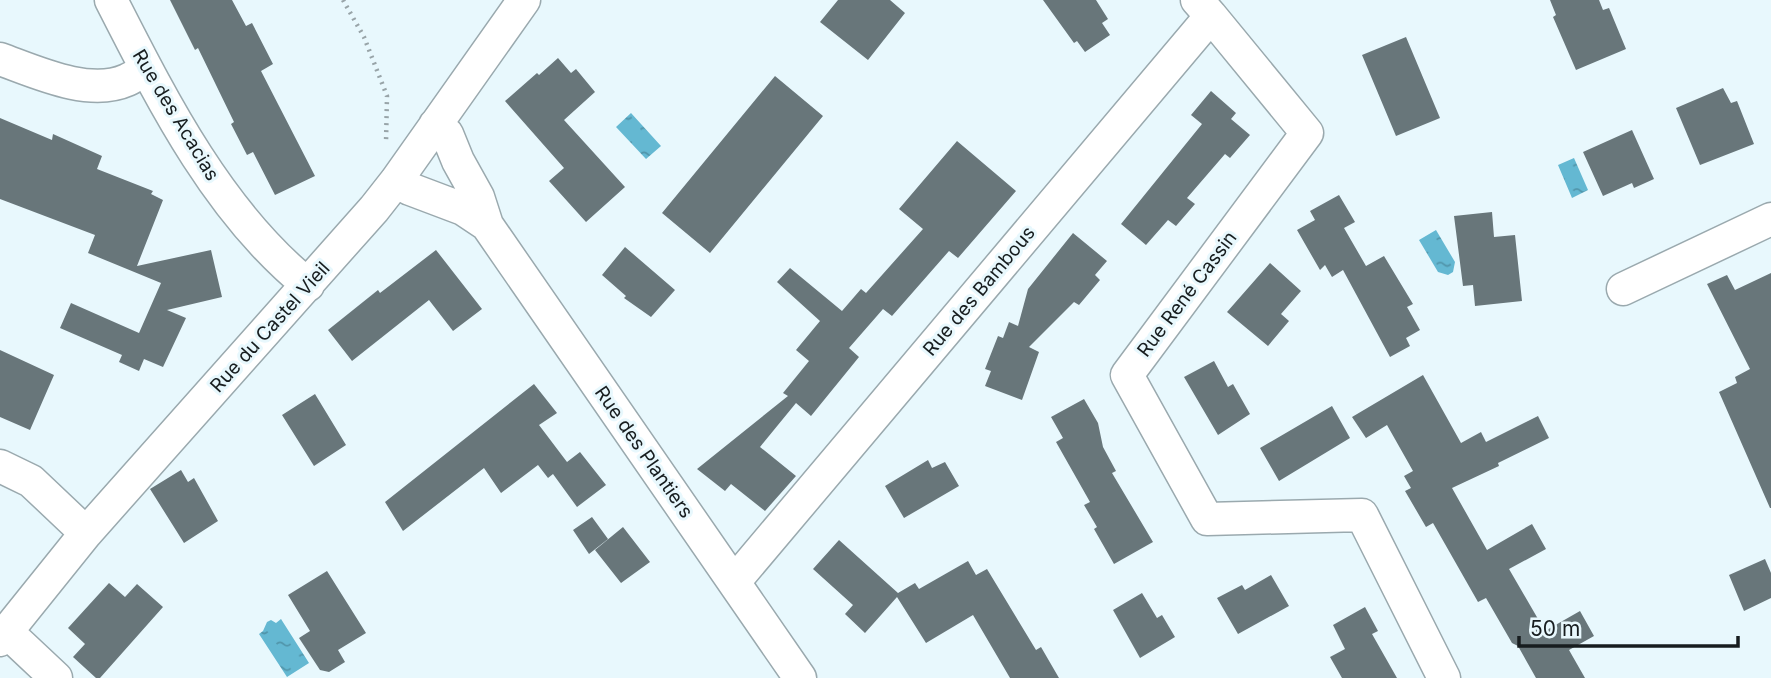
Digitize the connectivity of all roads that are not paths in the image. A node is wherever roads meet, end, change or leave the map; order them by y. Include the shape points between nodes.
1 (111, 0) edge
2 (524, 0) edge
3 (1204, 8) edge
4 (0, 59) edge
5 (146, 69) junction
6 (435, 125) junction
7 (390, 167) junction
8 (1771, 219) edge
9 (487, 225) junction
10 (308, 285) junction
11 (1623, 289) dead end
12 (0, 466) edge
13 (86, 533) junction
14 (734, 582) junction
15 (4, 636) edge
16 (56, 678) edge
17 (800, 678) edge
18 (1444, 678) edge

1 - 5 street, Rue des Acacias
2 - 6 street, Rue du Castel Vieil
3 - 14 street, Rue des Bambous
3 - 18 street, Rue René Cassin via 1307,133 1127,375 1207,519 1362,514
4 - 5 street via 62,82 125,81
5 - 10 street, Rue des Acacias via 201,162 265,246
6 - 7 street, Rue du Castel Vieil
6 - 9 street, Rue des Plantiers via 447,134
7 - 9 street, Rue des Plantiers via 410,189 463,209
7 - 10 street, Rue du Castel Vieil
8 - 11 street
9 - 14 street, Rue des Plantiers
10 - 13 street, Rue du Castel Vieil
12 - 13 street via 31,481
13 - 15 street, Rue du Castel Vieil
14 - 17 street, Rue des Plantiers
15 - 16 street

